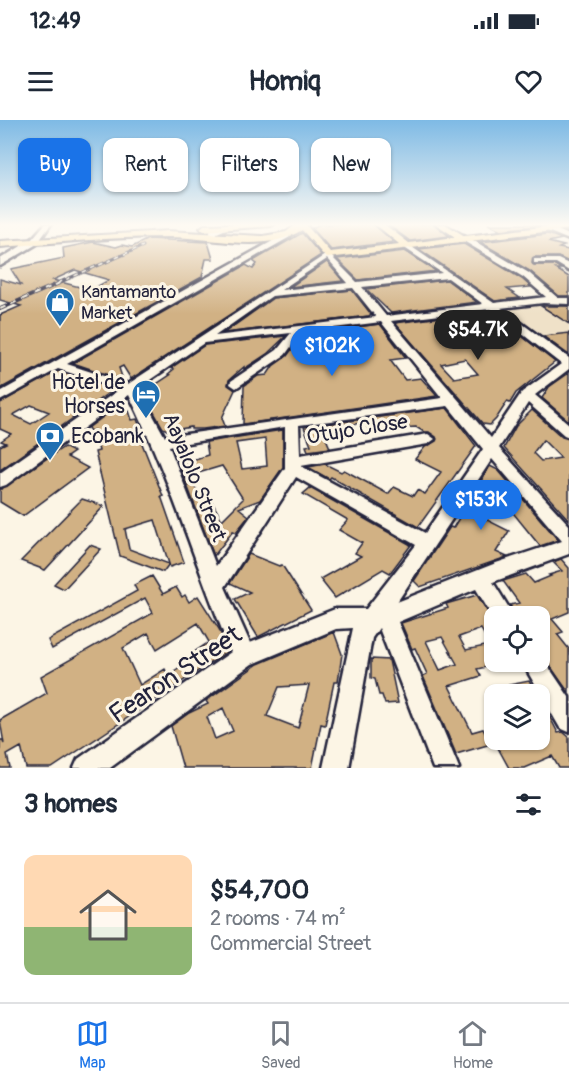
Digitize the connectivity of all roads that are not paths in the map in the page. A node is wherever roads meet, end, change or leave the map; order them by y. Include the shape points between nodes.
1 (15, 254) edge
2 (254, 254) edge
3 (334, 254) edge
4 (420, 254) edge
5 (490, 254) edge
6 (328, 255) junction
7 (537, 261) dead end
8 (0, 263) edge
9 (569, 268) edge
10 (450, 275) junction
11 (355, 285) junction
12 (272, 295) junction
13 (555, 300) junction
14 (569, 301) edge
15 (492, 307) junction
16 (384, 319) junction
17 (298, 329) junction
18 (204, 340) junction
19 (569, 364) edge
20 (57, 365) junction
21 (236, 384) dead end
22 (132, 389) junction
23 (527, 395) junction
24 (0, 397) edge
25 (452, 401) junction
26 (292, 422) junction
27 (569, 432) edge
28 (428, 439) dead end
29 (160, 443) junction
30 (490, 448) junction
31 (293, 465) junction
32 (0, 481) edge
33 (569, 537) edge
34 (428, 543) junction
35 (569, 546) edge
36 (480, 579) junction
37 (214, 586) junction
38 (498, 606) edge
39 (377, 618) junction
40 (244, 656) junction
41 (539, 672) edge
42 (569, 719) edge
43 (87, 768) edge
44 (336, 768) edge
45 (446, 768) edge

1 - 8 street
2 - 20 street
3 - 6 main road
4 - 10 street
5 - 13 street via 526,275
6 - 11 street
6 - 12 street
7 - 9 street via 558,261
10 - 11 street
10 - 15 street
11 - 12 street
11 - 16 street
12 - 18 street
13 - 14 street
13 - 15 street
15 - 16 street
15 - 19 street
16 - 17 street
16 - 25 street
17 - 18 street
17 - 21 street via 279,354
18 - 22 street
19 - 23 street
20 - 22 street
20 - 24 street
22 - 29 street, Aayalolo Street
22 - 32 street
23 - 27 street
23 - 30 street
25 - 26 street
25 - 30 street
26 - 29 street
26 - 31 street
28 - 31 street, Otujo Close
29 - 37 street, Aayalolo Street
30 - 33 street
30 - 34 street
31 - 34 street
31 - 37 street
34 - 39 street
35 - 36 street, Fearon Street
36 - 38 street
36 - 39 street, Fearon Street
37 - 40 street, Aayalolo Street
39 - 40 street, Fearon Street via 335,619
39 - 44 street via 361,636
39 - 45 street
40 - 43 street, Fearon Street
41 - 42 street

